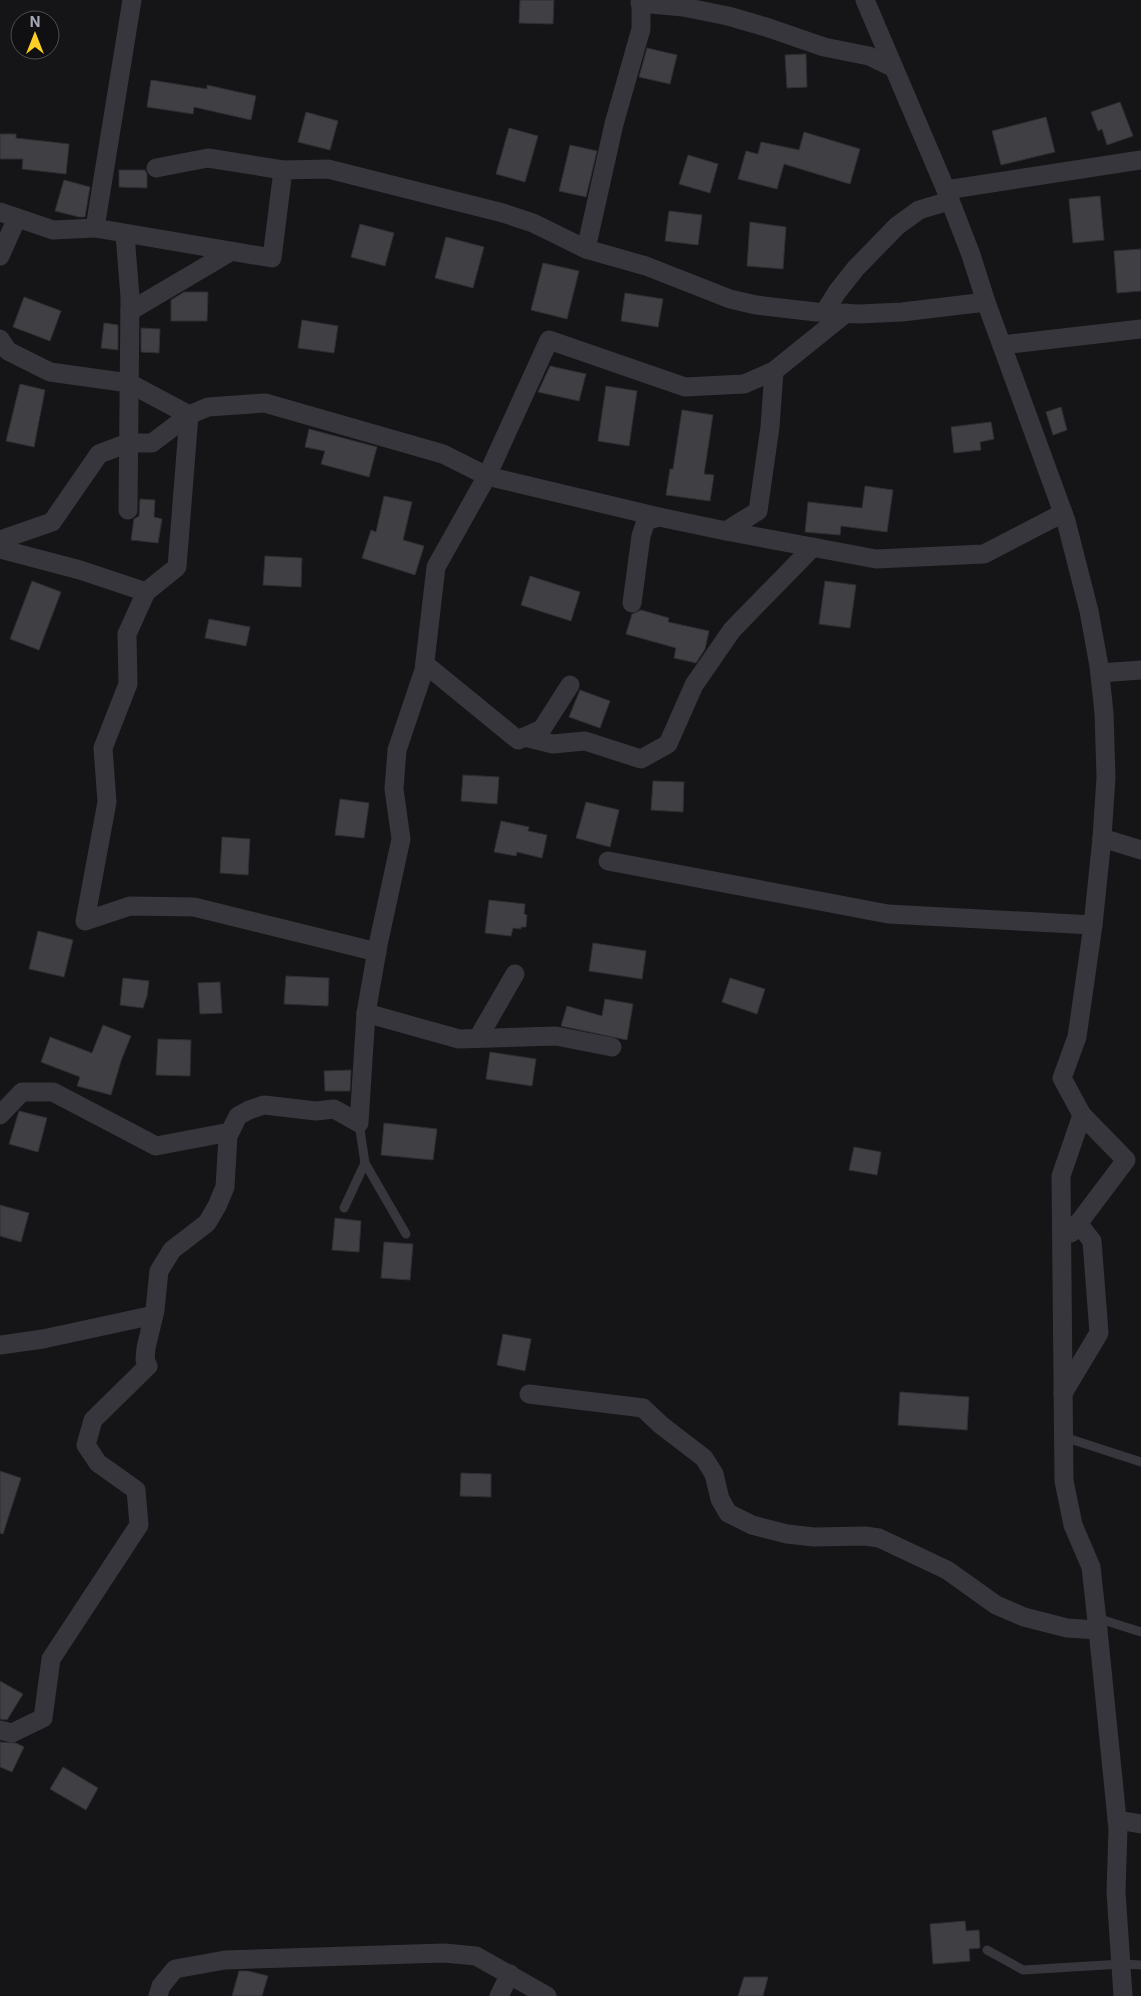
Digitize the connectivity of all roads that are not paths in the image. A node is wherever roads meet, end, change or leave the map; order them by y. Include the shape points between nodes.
1 (132, 0) edge
2 (865, 0) edge
3 (640, 2) edge
4 (892, 67) junction
5 (1141, 160) edge
6 (156, 168) dead end
7 (283, 170) junction
8 (947, 195) junction
9 (9, 215) edge
10 (95, 228) junction
11 (125, 234) junction
12 (586, 249) junction
13 (230, 252) junction
14 (0, 256) edge
15 (986, 302) junction
16 (130, 310) junction
17 (820, 312) junction
18 (846, 313) junction
19 (1141, 330) edge
20 (0, 339) edge
21 (809, 343) junction
22 (1002, 344) junction
23 (774, 371) junction
24 (129, 383) junction
25 (189, 415) junction
26 (128, 443) junction
27 (487, 476) junction
28 (128, 510) dead end
29 (1063, 513) junction
30 (659, 517) junction
31 (726, 531) junction
32 (0, 540) edge
33 (813, 547) junction
34 (0, 549) edge
35 (146, 592) junction
36 (632, 602) dead end
37 (425, 664) junction
38 (1141, 670) edge
39 (1100, 673) junction
40 (570, 685) dead end
41 (524, 737) junction
42 (1102, 838) junction
43 (1141, 850) edge
44 (608, 861) dead end
45 (1093, 925) junction
46 (377, 952) junction
47 (515, 974) dead end
48 (366, 1013) junction
49 (478, 1038) junction
50 (612, 1047) dead end
51 (0, 1115) edge
52 (1082, 1115) junction
53 (359, 1123) junction
54 (230, 1132) junction
55 (1133, 1161) edge
56 (365, 1163) junction
57 (344, 1208) dead end
58 (1078, 1223) junction
59 (406, 1234) dead end
60 (1062, 1244) junction
61 (154, 1315) junction
62 (0, 1345) edge
63 (1063, 1393) junction
64 (529, 1394) dead end
65 (1064, 1437) junction
66 (1141, 1462) edge
67 (1098, 1624) junction
68 (1141, 1632) edge
69 (0, 1730) edge
70 (1117, 1820) junction
71 (1141, 1824) edge
72 (987, 1950) dead end
73 (1122, 1964) junction
74 (1141, 1965) edge
75 (510, 1974) junction
76 (158, 1996) edge
77 (499, 1996) edge
78 (547, 1996) edge
79 (1123, 1996) edge

1 - 10 street
2 - 4 street
3 - 4 street via 728,16 824,47 869,56
3 - 12 street via 641,29 614,124
4 - 8 street
5 - 8 street
6 - 7 street via 208,158
7 - 12 street via 328,168 349,173 525,220
7 - 13 street via 272,258
8 - 15 street
8 - 17 street via 898,226 856,268
9 - 10 street via 53,230
9 - 14 street
10 - 11 street
11 - 13 street
11 - 16 street
12 - 17 street via 646,266 730,298 756,305
13 - 16 street
15 - 18 street via 902,312
15 - 22 street
16 - 24 street
17 - 18 street
17 - 21 street
18 - 21 street
19 - 22 street
20 - 24 street via 8,351 50,372
21 - 23 street
22 - 29 street
23 - 27 street via 744,384 685,388 549,340
23 - 31 street via 758,511
24 - 25 street
24 - 26 street
25 - 26 street via 152,443
25 - 27 street via 208,407 265,403 443,454
25 - 35 street via 177,567
26 - 28 street
26 - 32 street via 99,454 52,522
27 - 30 street
27 - 37 street via 436,567
29 - 33 street via 984,554 876,559
29 - 39 street
30 - 31 street
30 - 36 street via 646,521 641,536
31 - 33 street
33 - 41 street via 732,630 694,685 668,744 641,759 585,741 553,744
34 - 35 street
35 - 46 street via 127,634 128,684 103,748 107,802 85,921 130,906 194,908
37 - 41 street via 518,740
37 - 46 street via 397,750 394,789 401,838
38 - 39 street
39 - 42 street via 1106,778
40 - 41 street via 542,729
42 - 43 street
42 - 45 street
44 - 45 street via 888,914
45 - 52 street via 1078,1037 1062,1078
46 - 48 street
47 - 49 street
48 - 49 street via 459,1038
48 - 53 street
49 - 50 street via 556,1036
51 - 54 street via 22,1092 53,1092 156,1146
52 - 55 street
52 - 60 street via 1061,1176
53 - 54 street via 334,1109 316,1111 264,1106 238,1116
53 - 56 lane
54 - 61 street via 225,1187 207,1223 172,1250 162,1265
55 - 58 street
56 - 57 lane
56 - 59 lane
58 - 60 street
58 - 63 street via 1092,1241 1099,1333
60 - 63 street
61 - 62 street
61 - 69 street via 146,1348 148,1366 93,1420 86,1445 98,1463 136,1490 139,1525 51,1659 43,1718 12,1733
63 - 65 street
64 - 67 street via 643,1408 704,1458 714,1474 728,1513 752,1525 814,1537 879,1538 947,1570 996,1605 1016,1614 1068,1628
65 - 66 lane
65 - 67 street via 1064,1481 1073,1525 1091,1567
67 - 68 lane
67 - 70 street
70 - 71 street
70 - 73 street via 1116,1892
72 - 73 lane via 1023,1970
73 - 74 lane
73 - 79 street
75 - 76 street via 476,1956 444,1953 225,1960 174,1969 161,1986
75 - 77 street
75 - 78 street

